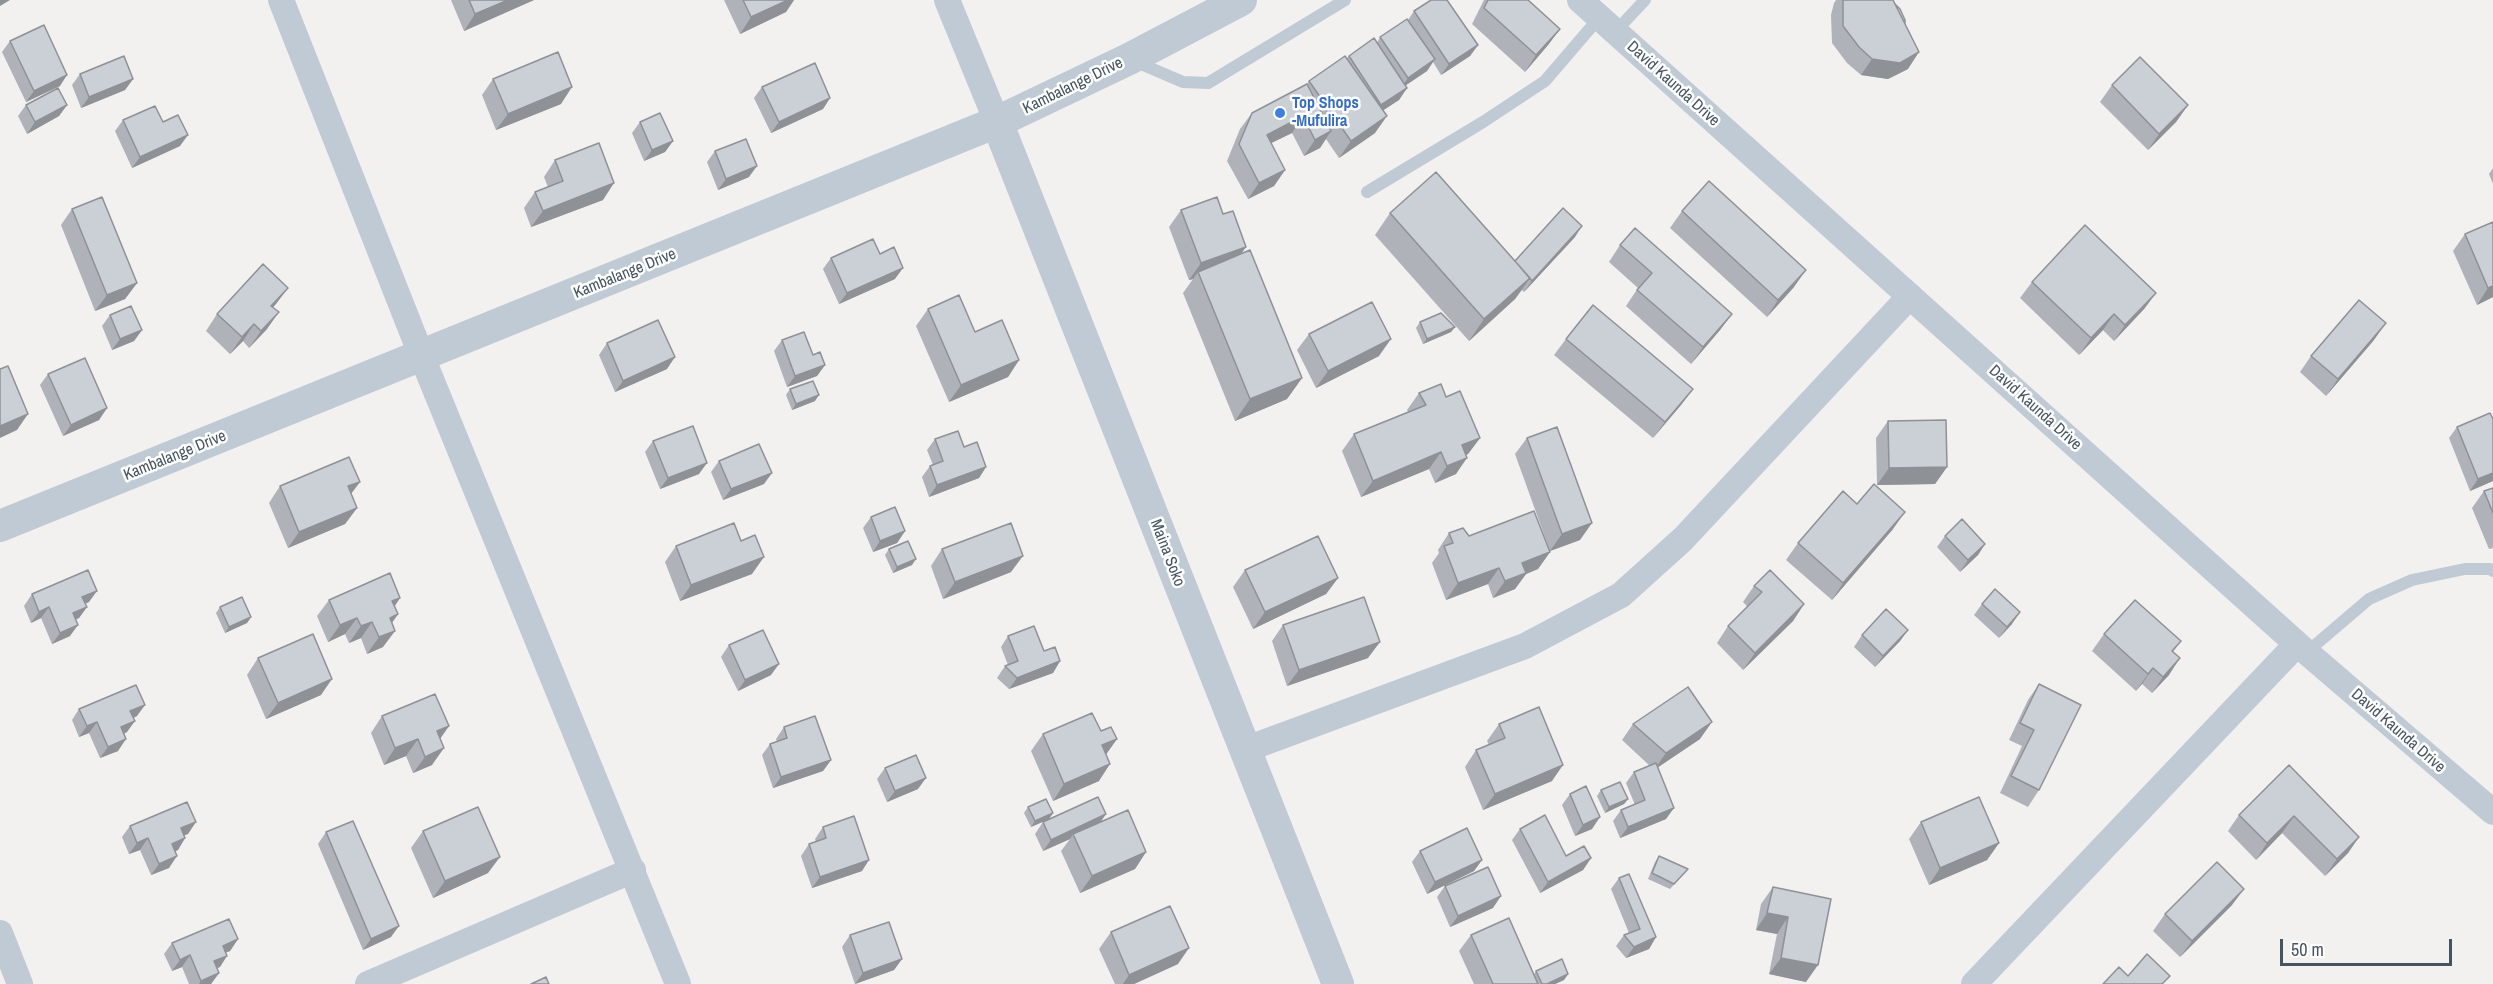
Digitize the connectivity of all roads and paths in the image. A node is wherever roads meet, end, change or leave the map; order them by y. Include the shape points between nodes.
1 (281, 0) edge
2 (947, 0) edge
3 (1241, 0) edge
4 (1345, 0) edge
5 (1580, 0) edge
6 (1645, 0) edge
7 (1607, 25) junction
8 (1129, 59) junction
9 (997, 123) junction
10 (1367, 192) dead end
11 (1910, 296) junction
12 (422, 357) junction
13 (0, 526) edge
14 (2493, 571) edge
15 (2302, 648) junction
16 (1244, 750) junction
17 (2493, 812) edge
18 (633, 870) junction
19 (0, 933) edge
20 (20, 984) edge
21 (368, 984) edge
22 (678, 984) edge
23 (1338, 984) edge
24 (1974, 984) edge

1 - 12 street
2 - 9 street
3 - 8 street, Kambalange Drive
4 - 8 lane via 1208,83 1183,82
5 - 7 street, David Kaunda Drive
6 - 7 lane
7 - 10 lane via 1545,81
7 - 11 street, David Kaunda Drive
8 - 9 street, Kambalange Drive
9 - 12 street, Kambalange Drive
9 - 16 street, Maina Soko
11 - 15 street, David Kaunda Drive
11 - 16 street via 1683,539 1621,595 1525,646
12 - 13 street, Kambalange Drive
12 - 18 street
14 - 15 lane via 2465,570 2412,580 2369,599
15 - 17 street, David Kaunda Drive
15 - 24 street
16 - 23 street, Maina Soko
18 - 21 street
18 - 22 street
19 - 20 street

